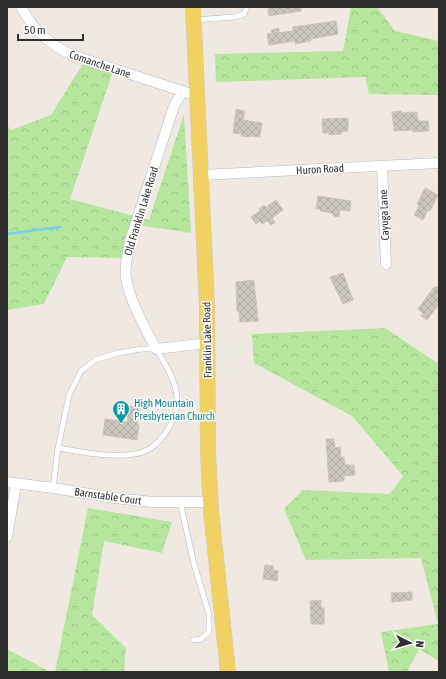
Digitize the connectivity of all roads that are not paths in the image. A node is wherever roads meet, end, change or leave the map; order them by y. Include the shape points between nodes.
1 (21, 7) edge
2 (247, 7) edge
3 (193, 14) edge
4 (190, 94) junction
5 (439, 163) edge
6 (382, 166) junction
7 (201, 175) junction
8 (386, 264) dead end
9 (208, 343) junction
10 (156, 349) junction
11 (58, 448) junction
12 (11, 483) edge
13 (53, 488) junction
14 (180, 502) junction
15 (210, 502) junction
16 (7, 537) edge
17 (193, 640) dead end
18 (228, 672) edge

1 - 4 street, Comanche Lane via 36,30 59,49
2 - 3 lane via 244,14 234,17
3 - 4 main road, Franklin Lake Road
4 - 7 main road, Franklin Lake Road
4 - 10 street, Old Franklin Lake Road via 174,106 130,241 126,264 129,290
5 - 6 street, Huron Road
6 - 7 street, Huron Road
6 - 8 street, Cayuga Lane
7 - 9 main road, Franklin Lake Road
9 - 10 street
9 - 15 main road, Franklin Lake Road via 207,423
10 - 11 lane via 118,353 95,360 81,371 69,395
10 - 11 lane via 173,378 178,400 171,426 161,440 152,448 135,454 110,456
11 - 13 lane
12 - 13 street, Barnstable Court
12 - 16 street
13 - 14 street, Barnstable Court via 115,498
14 - 15 street, Barnstable Court
14 - 17 lane via 209,614 209,632 201,639
15 - 18 main road, Franklin Lake Road

